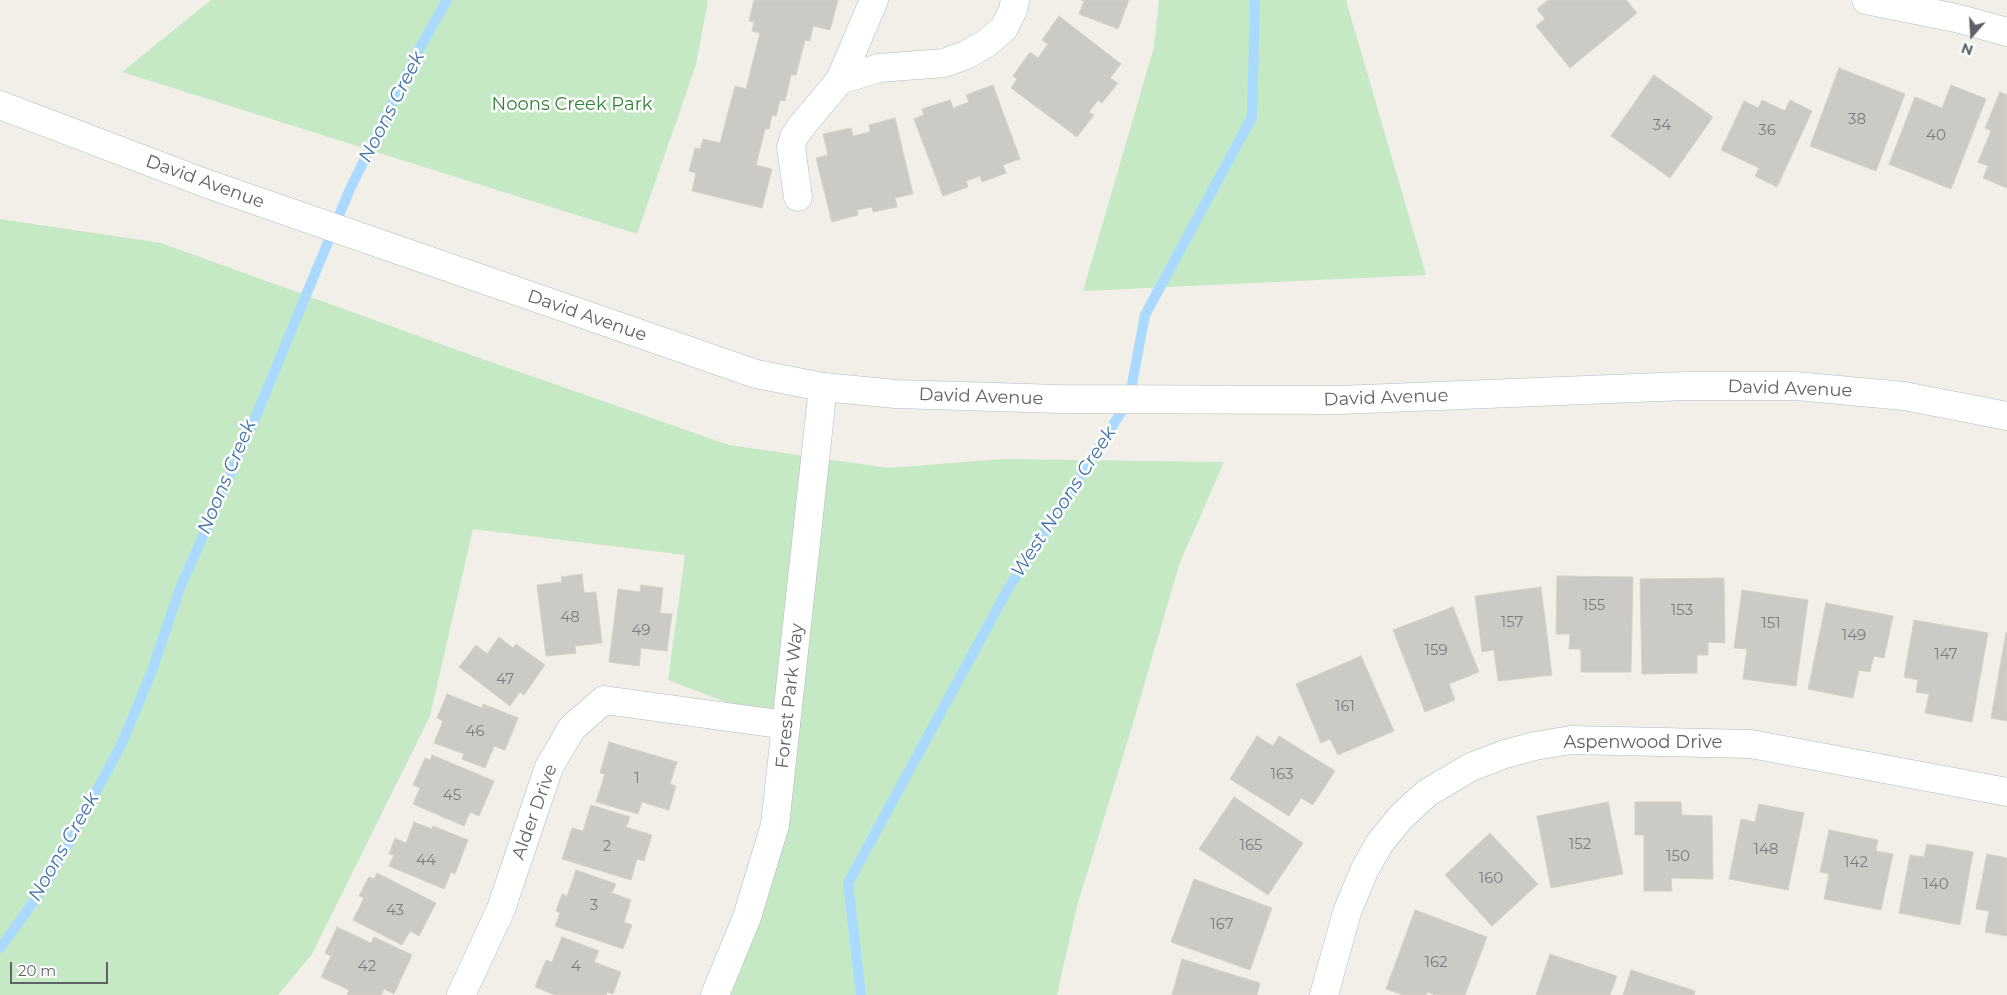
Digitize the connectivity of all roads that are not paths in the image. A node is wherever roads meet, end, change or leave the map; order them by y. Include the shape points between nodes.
1 (874, 0) edge
2 (1015, 0) edge
3 (1866, 0) edge
4 (2007, 32) edge
5 (840, 80) junction
6 (0, 105) edge
7 (798, 197) dead end
8 (823, 387) junction
9 (2007, 416) edge
10 (786, 725) junction
11 (2007, 792) edge
12 (461, 995) edge
13 (715, 995) edge
14 (1324, 995) edge

1 - 5 street
2 - 5 street via 1014,10 1004,28 966,55 944,63 879,68
3 - 4 street
5 - 7 street via 794,138 791,147
6 - 8 street, David Avenue via 205,183 756,374
8 - 9 street, David Avenue via 896,394 1058,400 1339,400 1684,386 1796,386 1904,396
8 - 10 street, Forest Park Way
10 - 12 street, Alder Drive via 604,700 572,728 548,767 501,909
10 - 13 street, Forest Park Way via 775,825 747,917
11 - 14 street, Aspenwood Drive via 1751,744 1571,740 1505,754 1471,767 1427,793 1401,817 1380,844 1364,871 1347,912

